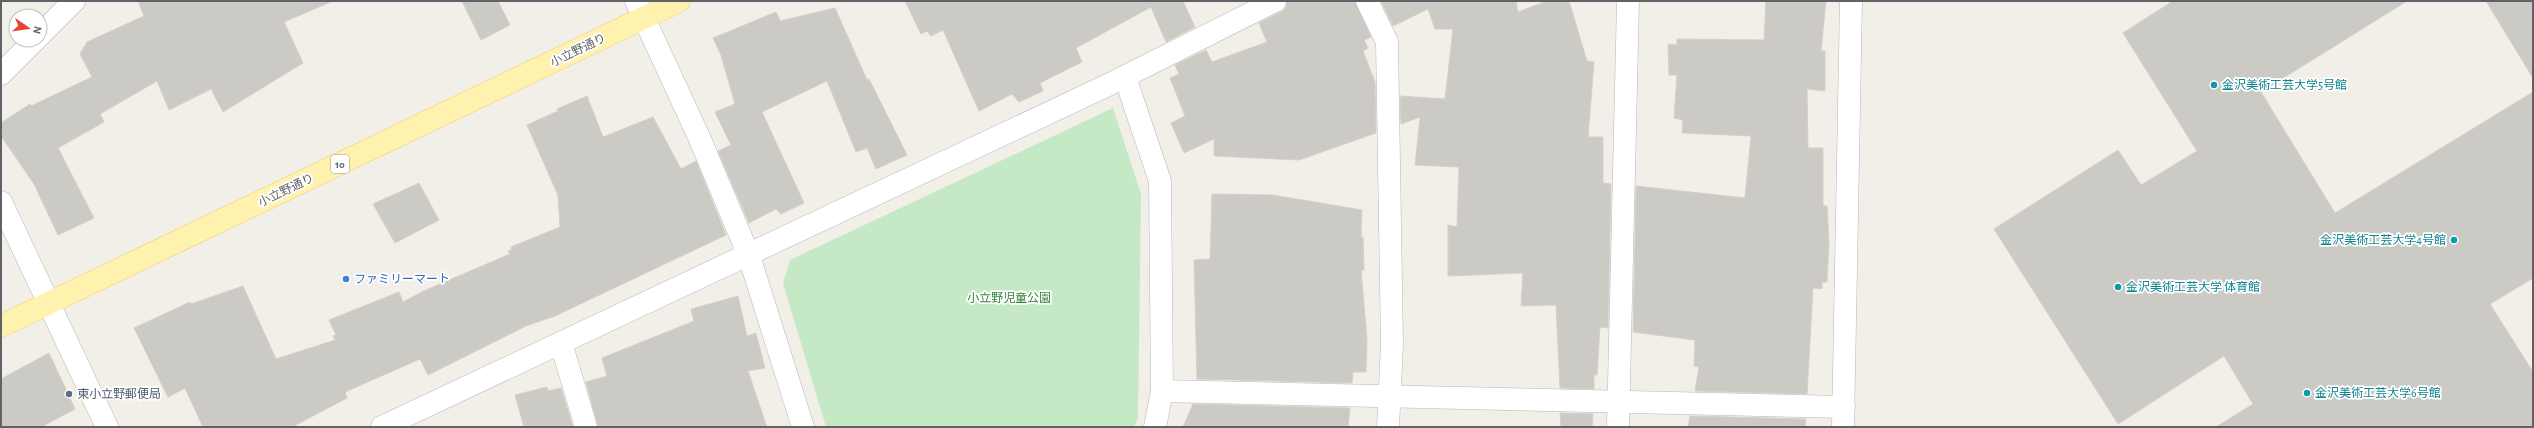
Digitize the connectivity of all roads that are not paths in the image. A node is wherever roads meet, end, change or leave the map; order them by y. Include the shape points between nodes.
1 (74, 1) edge
2 (680, 1) edge
3 (1274, 1) edge
4 (1368, 1) edge
5 (1628, 1) edge
6 (1851, 1) edge
7 (640, 10) edge
8 (48, 27) edge
9 (27, 48) edge
10 (1, 74) edge
11 (1125, 76) junction
12 (1, 202) edge
13 (749, 256) junction
14 (50, 303) junction
15 (1, 326) edge
16 (561, 343) junction
17 (1162, 391) junction
18 (1390, 397) junction
19 (1618, 402) junction
20 (1844, 417) edge
21 (107, 427) edge
22 (382, 427) edge
23 (586, 427) edge
24 (803, 427) edge
25 (1155, 427) edge
26 (1388, 427) edge
27 (1618, 427) edge

1 - 8 street
2 - 7 main road, 小立野通り / 10
3 - 11 street
4 - 18 street via 1387,42 1391,212
5 - 19 street
6 - 20 street
7 - 13 street via 700,136
7 - 14 main road, 小立野通り / 10
9 - 10 street
11 - 13 street
11 - 17 street via 1160,181
12 - 14 street
13 - 16 street
13 - 24 street
14 - 15 main road, 小立野通り / 10
14 - 21 street
16 - 22 street
16 - 23 street
17 - 18 street
17 - 25 street
18 - 19 street
18 - 26 street
19 - 20 street
19 - 27 street

